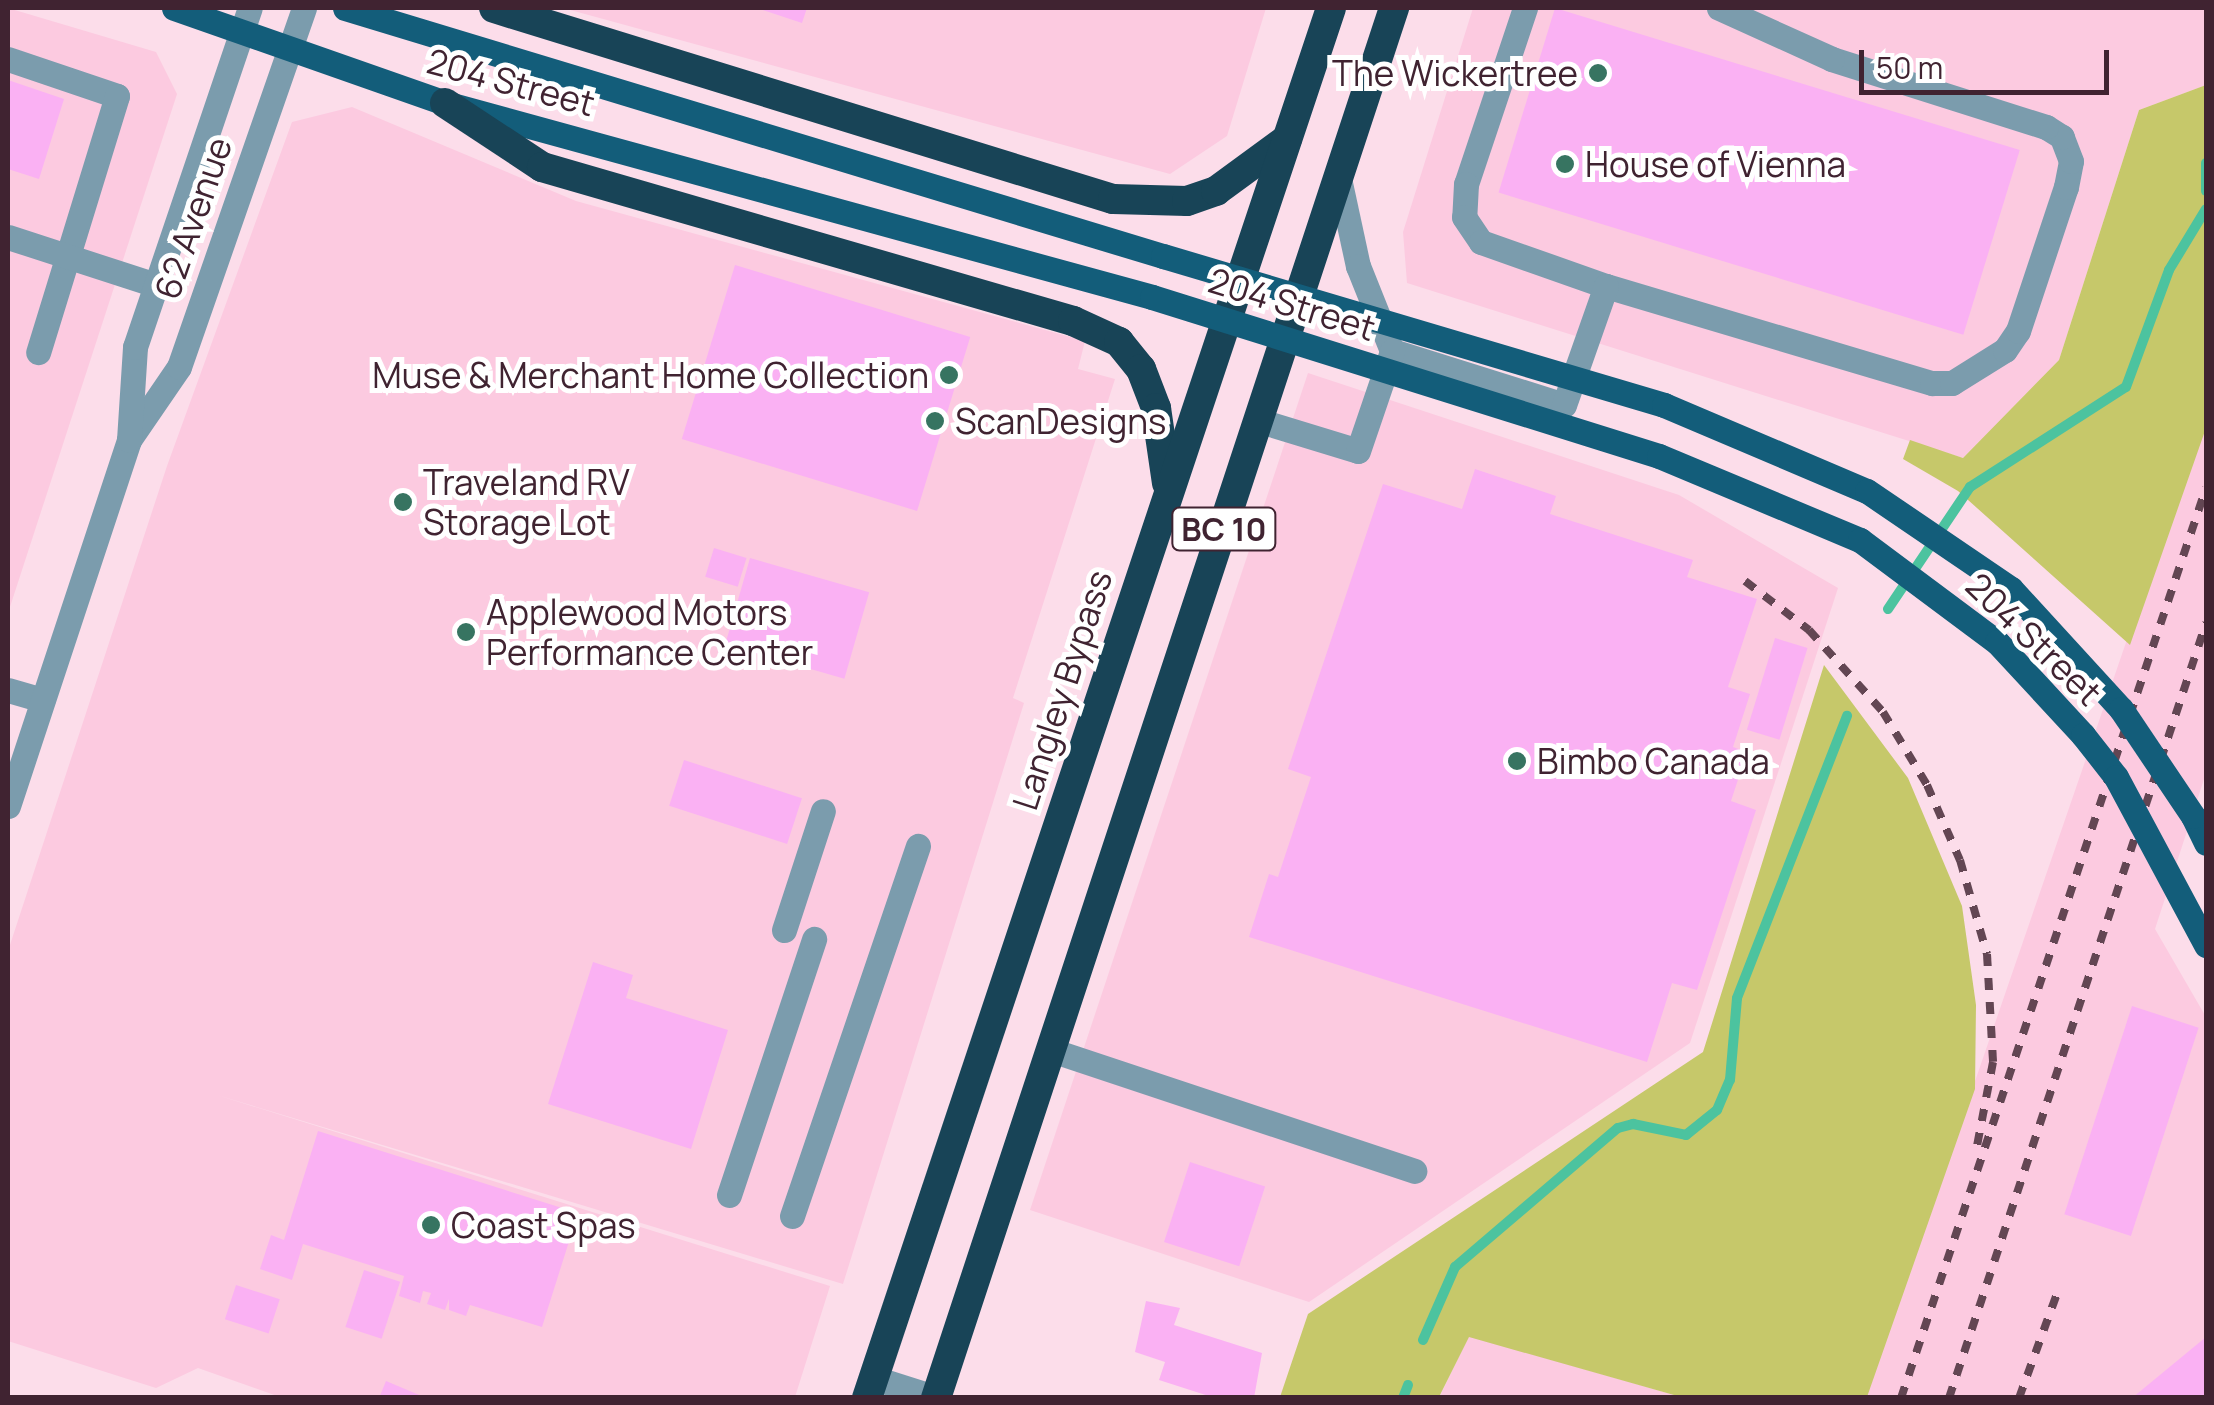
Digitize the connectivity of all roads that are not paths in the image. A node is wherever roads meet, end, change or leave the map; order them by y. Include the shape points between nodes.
1 (174, 8) edge
2 (250, 8) edge
3 (304, 8) edge
4 (345, 8) edge
5 (494, 8) edge
6 (1332, 8) edge
7 (1394, 8) edge
8 (1525, 8) edge
9 (1719, 8) edge
10 (241, 33) junction
11 (290, 52) junction
12 (8, 59) edge
13 (445, 103) junction
14 (1287, 139) junction
15 (1340, 183) junction
16 (8, 237) edge
17 (70, 257) junction
18 (156, 285) junction
19 (1606, 286) junction
20 (1392, 351) junction
21 (38, 352) dead end
22 (1260, 421) junction
23 (129, 440) junction
24 (1168, 488) junction
25 (8, 690) edge
26 (43, 700) junction
27 (8, 806) edge
28 (823, 811) dead end
29 (2206, 843) edge
30 (918, 846) dead end
31 (784, 930) dead end
32 (814, 939) dead end
33 (2206, 944) edge
34 (1051, 1050) junction
35 (1414, 1171) dead end
36 (729, 1196) dead end
37 (792, 1216) dead end
38 (870, 1388) edge
39 (936, 1397) edge

1 - 10 main road, 204 Street
2 - 10 street, 62 Avenue
3 - 11 street, 62 Avenue
4 - 29 main road, 204 Street, bridge via 1664,405 1867,491 1967,555 2070,650 2121,709
5 - 14 highway via 1114,199 1187,201 1216,190
6 - 14 highway, Langley Bypass / BC 10
7 - 15 highway, BC 10
8 - 19 street via 1466,184 1464,217 1481,242
9 - 19 street via 1832,59 2046,126 2062,138 2071,161 2066,186 2018,331 2006,350 1968,375 1932,383
10 - 11 main road, 204 Street
10 - 18 street, 62 Avenue
11 - 13 main road, 204 Street
11 - 23 street, 62 Avenue via 179,367
12 - 17 street via 118,96
13 - 24 highway via 542,166 1073,321 1119,342 1141,368 1156,408
13 - 33 main road, 204 Street, bridge via 1152,297 1659,456 1860,540 1997,642 2082,735 2116,777
14 - 24 highway, Langley Bypass / BC 10
15 - 20 street via 1358,266
15 - 22 highway, BC 10
16 - 17 street
17 - 18 street
17 - 21 street
18 - 23 street, 62 Avenue via 136,347
19 - 20 street via 1564,405
20 - 22 street via 1358,451
22 - 34 highway, BC 10
23 - 26 street, 62 Avenue
24 - 38 highway, Langley Bypass / BC 10
25 - 26 street
26 - 27 street, 62 Avenue
28 - 31 street
30 - 37 street
32 - 36 street
34 - 35 street
34 - 39 highway, BC 10
38 - 39 street

